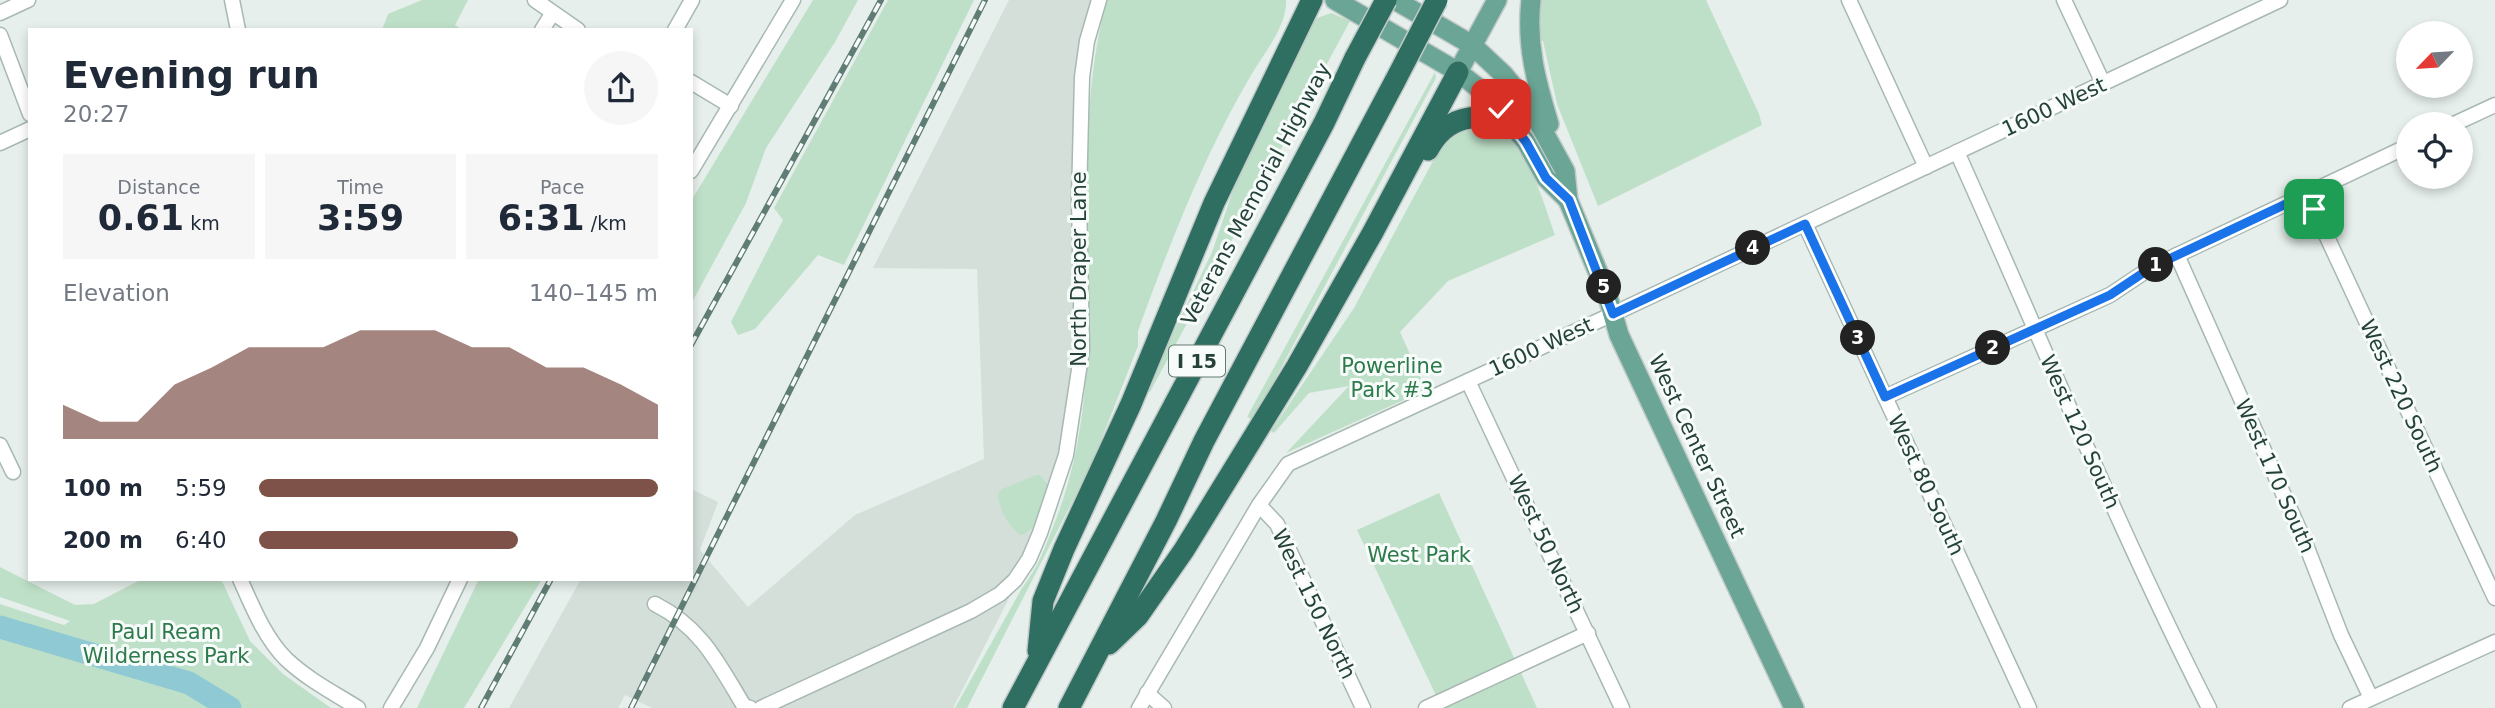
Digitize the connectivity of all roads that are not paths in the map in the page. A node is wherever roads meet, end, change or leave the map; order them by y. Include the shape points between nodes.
1 (28, 0) edge
2 (232, 0) edge
3 (535, 0) edge
4 (692, 0) edge
5 (793, 0) edge
6 (1099, 0) edge
7 (1312, 0) edge
8 (1335, 0) edge
9 (1386, 0) edge
10 (1395, 0) edge
11 (1437, 0) edge
12 (1497, 0) edge
13 (1531, 0) edge
14 (1849, 0) edge
15 (2064, 0) edge
16 (2280, 0) edge
17 (0, 13) edge
18 (552, 14) junction
19 (238, 28) edge
20 (543, 28) edge
21 (575, 28) edge
22 (676, 28) edge
23 (0, 35) edge
24 (1472, 45) junction
25 (1458, 72) junction
26 (693, 83) edge
27 (2103, 83) junction
28 (2495, 105) edge
29 (731, 106) junction
30 (28, 109) edge
31 (2473, 115) edge
32 (1512, 123) junction
33 (28, 130) edge
34 (0, 143) edge
35 (1957, 152) junction
36 (2396, 152) edge
37 (1558, 155) junction
38 (1926, 167) junction
39 (693, 169) edge
40 (1406, 171) junction
41 (2307, 194) junction
42 (1569, 200) junction
43 (1805, 224) junction
44 (2177, 255) junction
45 (1613, 314) junction
46 (2034, 330) junction
47 (1468, 381) junction
48 (1885, 397) junction
49 (0, 445) edge
50 (13, 472) dead end
51 (1258, 505) junction
52 (241, 581) edge
53 (459, 581) edge
54 (2495, 598) edge
55 (655, 604) dead end
56 (1588, 634) junction
57 (2495, 642) edge
58 (1095, 658) junction
59 (1037, 663) junction
60 (1147, 693) junction
61 (2371, 698) junction
62 (358, 708) edge
63 (391, 708) edge
64 (750, 708) edge
65 (761, 708) edge
66 (1013, 708) edge
67 (1069, 708) edge
68 (1139, 708) edge
69 (1164, 708) edge
70 (1363, 708) edge
71 (1426, 708) edge
72 (1622, 708) edge
73 (1794, 708) edge
74 (2029, 708) edge
75 (2209, 708) edge
76 (2350, 708) edge

1 - 17 street
2 - 19 street
3 - 18 street
4 - 22 street
5 - 29 street
6 - 65 street, North Draper Lane via 1082,77 1082,350 1066,455 1029,559 1015,580 971,611
7 - 59 highway via 1214,203 1131,404 1064,549 1043,601
8 - 25 main road, West Center Street
9 - 59 highway, Veterans Memorial Highway / I 15, bridge
10 - 24 main road, West Center Street
11 - 58 highway, I 15, bridge
12 - 24 main road
13 - 37 main road via 1531,58
14 - 38 street
15 - 27 street
16 - 27 street, 1600 West
18 - 20 street
18 - 21 street
23 - 30 street
24 - 25 main road
24 - 37 main road, West Center Street via 1523,99
25 - 32 main road, West Center Street
25 - 40 highway
26 - 29 street
27 - 35 street, 1600 West
28 - 31 street
29 - 39 street
32 - 40 highway via 1482,117 1460,120 1441,130
32 - 42 main road, West Center Street via 1546,178
33 - 34 street
35 - 38 street, 1600 West
35 - 46 street, West 120 South
36 - 41 street
37 - 42 main road, West Center Street
38 - 43 street, 1600 West
40 - 58 highway via 1319,329 1184,550 1138,616
41 - 44 street
41 - 54 street, West 220 South
42 - 45 main road, West Center Street
43 - 45 street, 1600 West
43 - 48 street, West 80 South
44 - 46 street via 2110,295
44 - 61 street, West 170 South
45 - 47 street, 1600 West
45 - 73 main road, West Center Street
46 - 48 street
46 - 75 street, West 120 South
47 - 51 street, 1600 West via 1288,464
47 - 56 street, West 50 North
48 - 74 street, West 80 South
49 - 50 street
51 - 60 street, 1600 West
51 - 70 street, West 150 North via 1277,524
52 - 62 street via 284,657
53 - 63 street
55 - 64 street via 699,635 744,706
56 - 71 street
56 - 72 street, West 50 North
57 - 61 street
58 - 67 highway, I 15
59 - 66 highway, Veterans Memorial Highway / I 15
60 - 68 street, 1600 West
60 - 69 street
61 - 76 street

